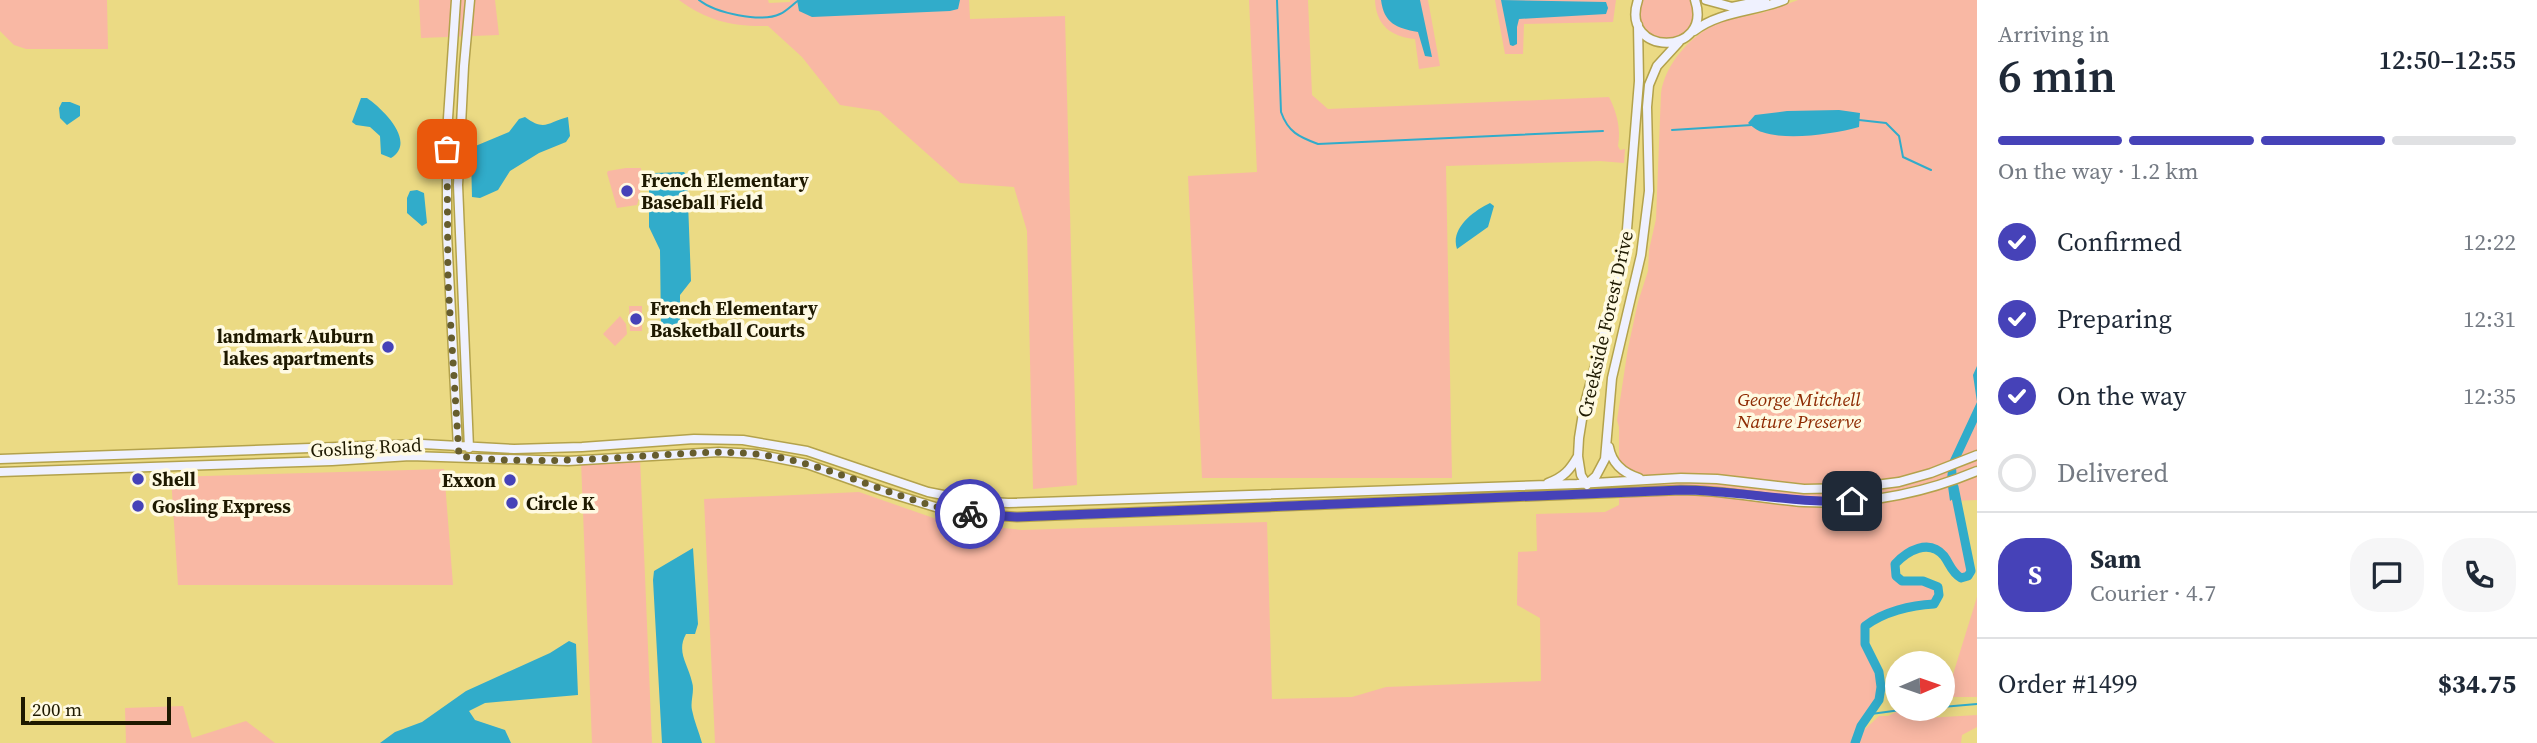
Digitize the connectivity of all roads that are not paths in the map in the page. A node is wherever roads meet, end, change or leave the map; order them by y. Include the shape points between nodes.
1 (456, 0) edge
2 (470, 0) edge
3 (1695, 0) edge
4 (1706, 0) edge
5 (1765, 0) edge
6 (1784, 0) edge
7 (1636, 3) edge
8 (1637, 25) junction
9 (1688, 35) junction
10 (1679, 41) junction
11 (451, 65) junction
12 (464, 66) junction
13 (1607, 436) junction
14 (457, 444) junction
15 (469, 446) junction
16 (1977, 455) edge
17 (459, 456) junction
18 (1578, 456) junction
19 (470, 458) junction
20 (0, 459) edge
21 (1977, 471) edge
22 (0, 472) edge
23 (1649, 480) junction
24 (1587, 484) junction
25 (1542, 485) junction
26 (1587, 495) junction

1 - 11 main road
2 - 12 main road
3 - 9 main road via 1697,21
4 - 5 main road via 1732,6
6 - 9 main road via 1718,17
7 - 8 main road, Creekside Forest Drive
8 - 10 main road via 1652,41
8 - 18 main road, Creekside Forest Drive via 1639,81 1625,254 1584,407
9 - 10 main road, Creekside Forest Drive
10 - 13 main road, Creekside Forest Drive via 1657,66 1649,85 1649,191 1636,281 1612,378
11 - 12 main road
11 - 14 main road via 447,234
12 - 15 main road via 458,185
13 - 23 main road, Creekside Forest Drive via 1611,455 1621,470
13 - 24 main road, Creekside Forest Drive via 1605,459
14 - 15 main road, Gosling Road
14 - 17 main road
14 - 20 main road, Gosling Road
15 - 19 main road
15 - 25 main road, Gosling Road via 756,441 821,455 936,494 1008,503
16 - 23 main road, Gosling Road via 1931,473 1877,486 1829,489 1717,479
17 - 19 main road, Gosling Road
17 - 22 main road, Gosling Road
18 - 24 main road, Creekside Forest Drive
18 - 25 main road via 1558,480
19 - 26 main road, Gosling Road via 568,461 692,452 756,454 822,468 942,509 1017,517
21 - 26 main road, Gosling Road via 1934,487 1829,503 1714,490
23 - 24 main road, Gosling Road
24 - 25 main road, Gosling Road
24 - 26 main road, Creekside Forest Drive

